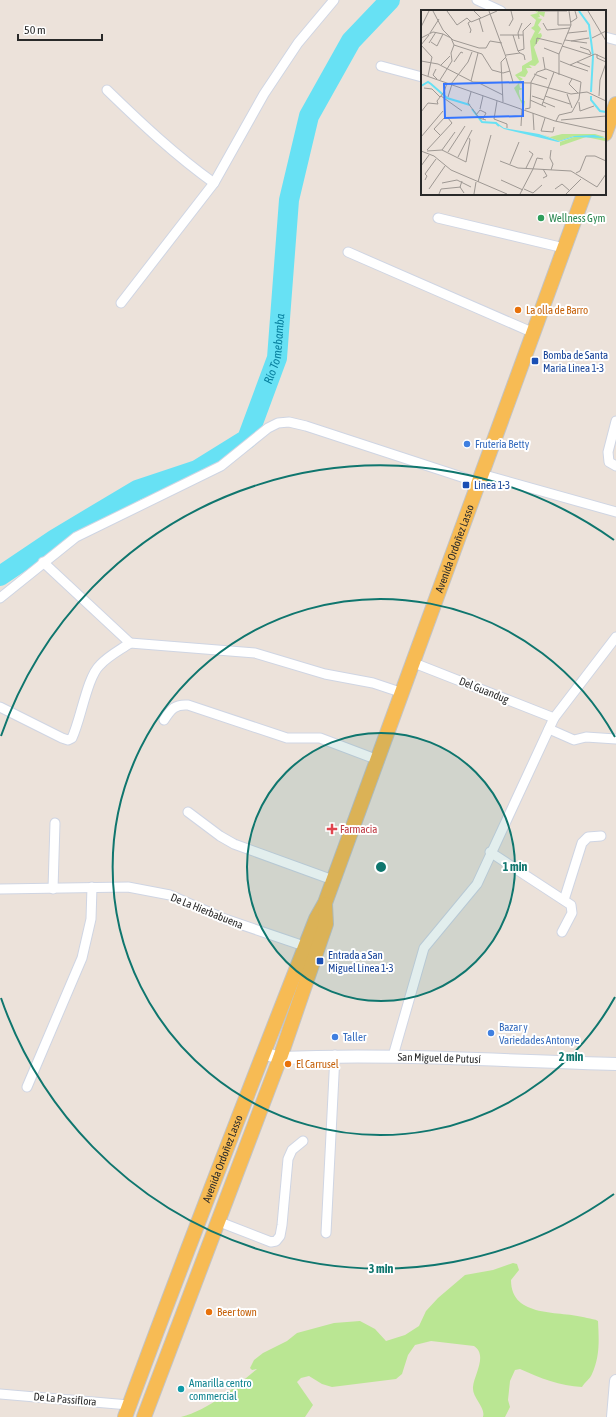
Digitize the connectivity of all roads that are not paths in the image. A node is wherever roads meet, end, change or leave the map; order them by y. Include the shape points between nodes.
1 (334, 0) edge
2 (477, 0) edge
3 (500, 10) edge
4 (606, 37) edge
5 (616, 40) edge
6 (381, 66) dead end
7 (421, 77) edge
8 (107, 90) dead end
9 (615, 111) edge
10 (606, 130) edge
11 (214, 183) junction
12 (584, 195) edge
13 (438, 218) dead end
14 (564, 248) junction
15 (348, 252) dead end
16 (121, 304) dead end
17 (534, 333) junction
18 (616, 421) edge
19 (616, 466) edge
20 (479, 478) junction
21 (616, 512) edge
22 (43, 562) junction
23 (0, 598) edge
24 (616, 637) edge
25 (130, 642) junction
26 (414, 663) junction
27 (403, 693) junction
28 (0, 707) edge
29 (554, 718) junction
30 (164, 720) dead end
31 (549, 729) junction
32 (616, 739) edge
33 (378, 760) junction
34 (188, 812) dead end
35 (56, 823) dead end
36 (601, 836) dead end
37 (490, 852) junction
38 (333, 880) junction
39 (92, 887) junction
40 (0, 888) edge
41 (53, 889) junction
42 (564, 900) junction
43 (562, 932) dead end
44 (310, 949) junction
45 (263, 1053) junction
46 (335, 1055) junction
47 (393, 1056) junction
48 (280, 1058) junction
49 (616, 1064) edge
50 (27, 1087) dead end
51 (302, 1141) dead end
52 (217, 1221) junction
53 (326, 1233) dead end
54 (616, 1381) edge
55 (0, 1394) edge
56 (127, 1411) edge
57 (144, 1417) edge
58 (613, 1417) edge

1 - 11 street via 298,43 264,94
2 - 3 street
4 - 5 street
6 - 7 street
8 - 11 street via 152,134
9 - 10 main road
11 - 16 street
12 - 14 main road, Avenida Ordoñez Lasso
13 - 14 street
14 - 17 main road, Avenida Ordoñez Lasso
15 - 17 street
17 - 20 main road, Avenida Ordoñez Lasso
18 - 19 street via 608,452 609,462
20 - 21 street
20 - 22 street via 306,426 290,422 278,423 220,466 76,537
20 - 26 main road, Avenida Ordoñez Lasso
22 - 23 street
22 - 25 street
24 - 29 street
25 - 27 street via 255,653 325,674 373,683
25 - 28 street via 99,665 93,675 72,738 62,738
26 - 27 main road, Avenida Ordoñez Lasso
26 - 29 street, Del Guandug
27 - 33 main road, Avenida Ordoñez Lasso
29 - 31 street
30 - 33 street via 172,708 180,704 188,705 288,738 320,738
31 - 32 street via 574,740 586,737
31 - 37 street
33 - 38 main road, Avenida Ordoñez Lasso
34 - 38 street via 234,844
35 - 41 street
36 - 42 street via 588,837 582,843
37 - 42 street
37 - 47 street via 477,884 424,948
38 - 44 main road, Avenida Ordoñez Lasso via 316,920
39 - 41 street, De La Hierbabuena
39 - 44 street, De La Hierbabuena via 128,887 170,895 225,919
39 - 50 street via 91,919 82,958
40 - 41 street, De La Hierbabuena
42 - 43 street via 572,909
44 - 45 main road, Avenida Ordoñez Lasso
44 - 48 main road, Avenida Ordoñez Lasso
45 - 48 street, San Miguel de Putusí
45 - 56 main road, Avenida Ordoñez Lasso
46 - 47 street, San Miguel de Putusí
46 - 48 street, San Miguel de Putusí
46 - 53 street
47 - 49 street, San Miguel de Putusí
48 - 52 main road, Avenida Ordoñez Lasso
51 - 52 street via 292,1150 288,1159 282,1225 276,1242
52 - 57 main road, Avenida Ordoñez Lasso
54 - 58 street
55 - 56 street, De La Passiflora

